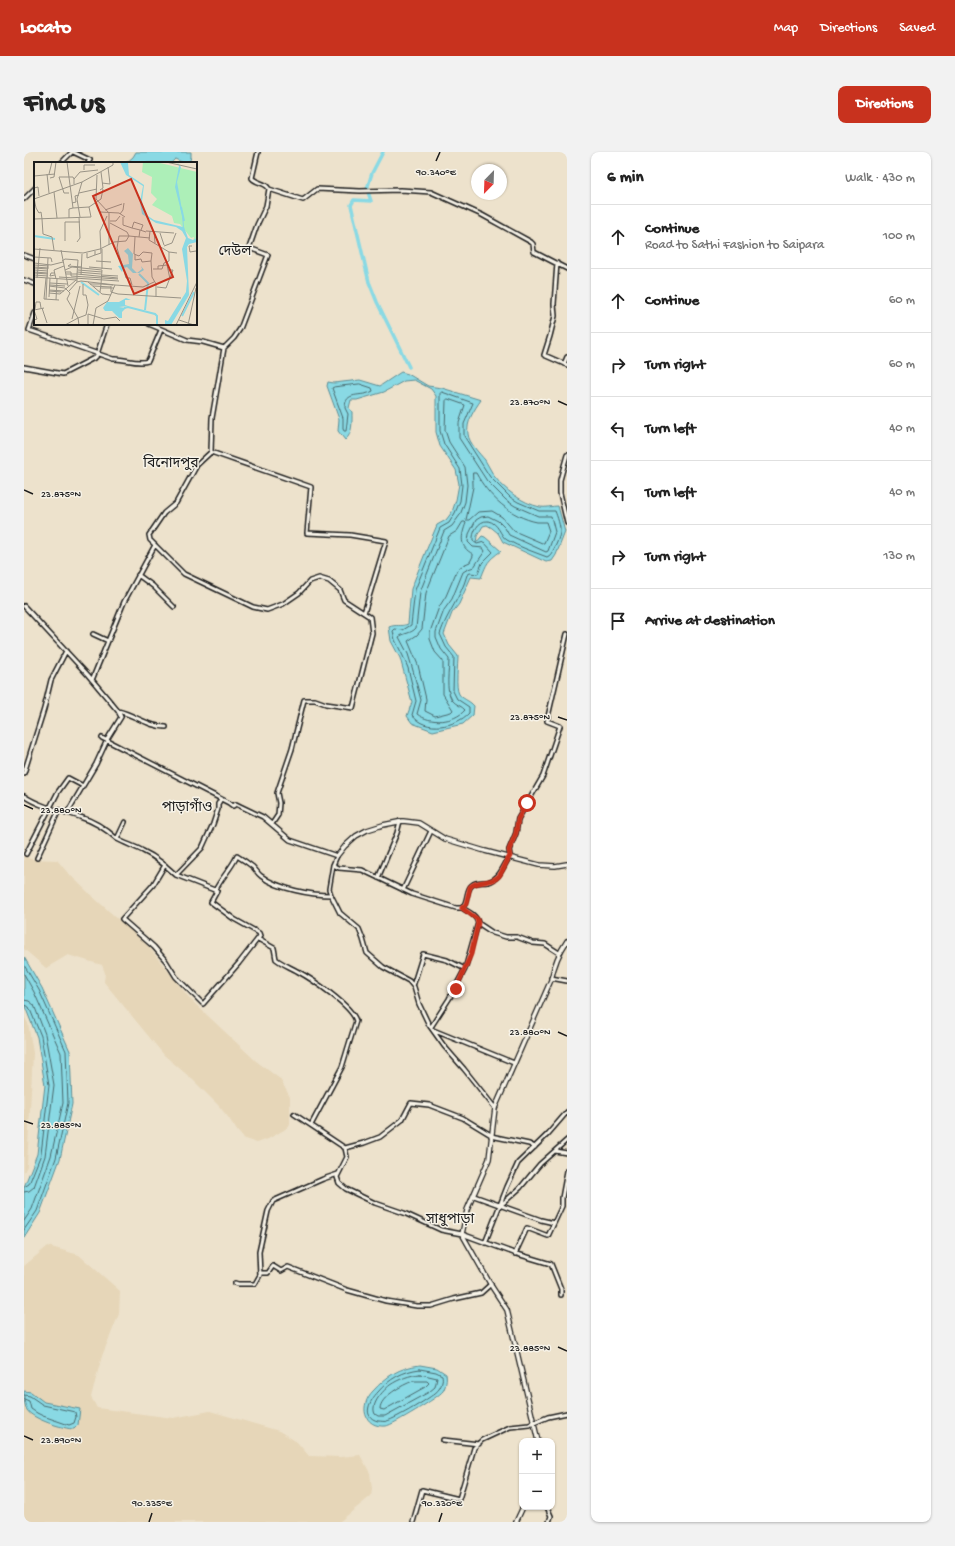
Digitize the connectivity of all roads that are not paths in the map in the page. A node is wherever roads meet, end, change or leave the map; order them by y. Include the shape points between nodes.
1 (72, 152) edge
2 (258, 152) edge
3 (62, 162) edge
4 (89, 162) edge
5 (34, 189) edge
6 (269, 189) junction
7 (24, 199) edge
8 (24, 255) edge
9 (34, 259) edge
10 (557, 263) junction
11 (567, 269) edge
12 (24, 280) edge
13 (34, 284) edge
14 (34, 316) edge
15 (108, 325) edge
16 (151, 325) edge
17 (161, 330) junction
18 (224, 348) junction
19 (97, 354) junction
20 (567, 357) edge
21 (566, 365) edge
22 (24, 367) edge
23 (211, 452) junction
24 (567, 455) edge
25 (567, 523) edge
26 (155, 545) junction
27 (138, 575) junction
28 (24, 606) edge
29 (174, 607) dead end
30 (364, 613) junction
31 (93, 634) dead end
32 (567, 634) edge
33 (108, 642) junction
34 (66, 651) junction
35 (92, 680) junction
36 (118, 712) junction
37 (166, 727) dead end
38 (102, 738) dead end
39 (108, 740) junction
40 (24, 773) edge
41 (83, 786) junction
42 (24, 798) edge
43 (221, 799) junction
44 (51, 808) junction
45 (59, 810) junction
46 (68, 814) junction
47 (125, 822) dead end
48 (400, 822) junction
49 (272, 824) junction
50 (430, 831) junction
51 (117, 839) junction
52 (26, 854) dead end
53 (337, 856) junction
54 (510, 856) junction
55 (37, 858) dead end
56 (567, 864) edge
57 (165, 865) junction
58 (333, 865) junction
59 (176, 875) junction
60 (378, 878) junction
61 (403, 890) junction
62 (215, 891) junction
63 (331, 895) junction
64 (462, 908) junction
65 (478, 923) junction
66 (258, 939) junction
67 (567, 941) edge
68 (559, 953) junction
69 (465, 969) junction
70 (552, 978) junction
71 (567, 981) edge
72 (413, 986) junction
73 (432, 1029) junction
74 (514, 1063) junction
75 (495, 1108) junction
76 (567, 1112) edge
77 (294, 1114) dead end
78 (311, 1126) junction
79 (491, 1135) junction
80 (567, 1140) edge
81 (535, 1147) junction
82 (346, 1148) junction
83 (555, 1151) junction
84 (567, 1153) edge
85 (567, 1171) edge
86 (338, 1174) junction
87 (474, 1196) junction
88 (500, 1206) junction
89 (554, 1223) junction
90 (462, 1234) junction
91 (485, 1243) junction
92 (515, 1254) junction
93 (260, 1273) junction
94 (235, 1283) dead end
95 (491, 1284) junction
96 (561, 1295) dead end
97 (567, 1413) edge
98 (534, 1423) junction
99 (537, 1438) edge
100 (443, 1440) dead end
101 (479, 1444) junction
102 (522, 1510) edge
103 (548, 1510) edge
104 (413, 1522) edge
105 (516, 1522) edge
106 (549, 1522) edge

1 - 3 street
1 - 4 street via 90,160
2 - 6 street via 252,178 267,185
5 - 7 street
6 - 10 street via 303,200 317,189 431,192 482,215 531,242 534,252
6 - 18 street via 266,206 249,248 268,255 240,329
8 - 9 street
10 - 11 street
10 - 21 street via 555,316 544,355
12 - 13 street
14 - 19 street via 29,330
15 - 19 street
16 - 17 street
17 - 18 street via 187,340
17 - 19 street via 148,361 113,359
18 - 23 street via 212,418
19 - 22 street via 96,357 63,374
20 - 21 street
23 - 26 street via 197,465 176,503 164,513 148,535
23 - 30 street via 310,487 307,533 350,535 386,541
24 - 25 street via 560,480 560,493
26 - 27 street
26 - 30 street via 184,574 253,607 267,610 283,604 299,593 310,581 319,578 340,590 344,600
27 - 29 street
27 - 33 street
28 - 34 street
30 - 49 street via 370,617 372,633 353,708 304,700 292,749 277,793 278,815
31 - 33 street
32 - 54 street via 547,721 560,726 543,776 518,819 509,850
33 - 35 street
34 - 35 street
34 - 40 street via 51,680
35 - 36 street
36 - 37 street via 156,727
36 - 39 street via 121,717
38 - 39 street
39 - 41 street
39 - 43 street
41 - 44 street via 68,778
41 - 46 street
42 - 44 street
43 - 49 street via 233,806 236,804 256,813
43 - 59 street via 202,848
44 - 45 street
44 - 52 street
45 - 46 street
45 - 55 street
46 - 51 street via 93,822
47 - 51 street
48 - 50 street via 403,820 419,823
48 - 53 street via 367,830 356,836
48 - 60 street via 398,833
49 - 53 street via 290,840
50 - 54 street via 453,842
50 - 61 street
51 - 57 street via 143,850
53 - 58 street
54 - 56 street via 545,865
54 - 64 street via 499,876 488,882 477,882 470,887 466,904
57 - 59 street
57 - 66 street via 151,888 122,919 154,947 176,977 202,1004
58 - 60 street via 349,870 362,870
58 - 63 street via 329,889
59 - 62 street
60 - 61 street
61 - 64 street via 454,908
62 - 63 street via 237,856 262,877 276,884 301,893
62 - 66 street via 211,902 259,933
63 - 72 street via 340,913 359,929 367,953 382,967 409,981
64 - 65 street via 477,919
65 - 68 street via 493,933 517,937 533,944 545,944
65 - 69 street
66 - 78 street via 274,948 276,959 281,963 299,972 346,1006 356,1021 342,1067
67 - 68 street
68 - 70 street
69 - 72 street via 447,960 423,954
69 - 73 street
70 - 71 street
70 - 74 street
72 - 73 street
73 - 74 street
73 - 75 street
74 - 75 street
75 - 79 street
76 - 81 street
77 - 78 street
78 - 82 street
79 - 81 street
79 - 82 street via 463,1118 429,1105 411,1103 402,1120 380,1137
79 - 87 street via 489,1159
80 - 83 street
81 - 88 street via 518,1163
82 - 86 street via 347,1157
83 - 84 street
83 - 88 street
85 - 89 street via 562,1206
86 - 90 street via 339,1183 353,1193 441,1230
86 - 93 street via 273,1201 268,1211 259,1252
87 - 88 street
87 - 90 street
88 - 89 street
88 - 91 street
89 - 92 street via 548,1236 527,1228
90 - 91 street
90 - 95 street
91 - 92 street
92 - 96 street via 551,1264
93 - 94 street via 255,1284
93 - 95 street via 268,1273 273,1266 281,1271 288,1267 347,1290 386,1301 426,1307 480,1293
95 - 98 street via 508,1310
97 - 98 street
98 - 99 street
98 - 101 street via 510,1427 482,1440
100 - 101 street
101 - 104 street via 474,1448 459,1499 422,1490
102 - 105 street
103 - 106 street via 551,1516

